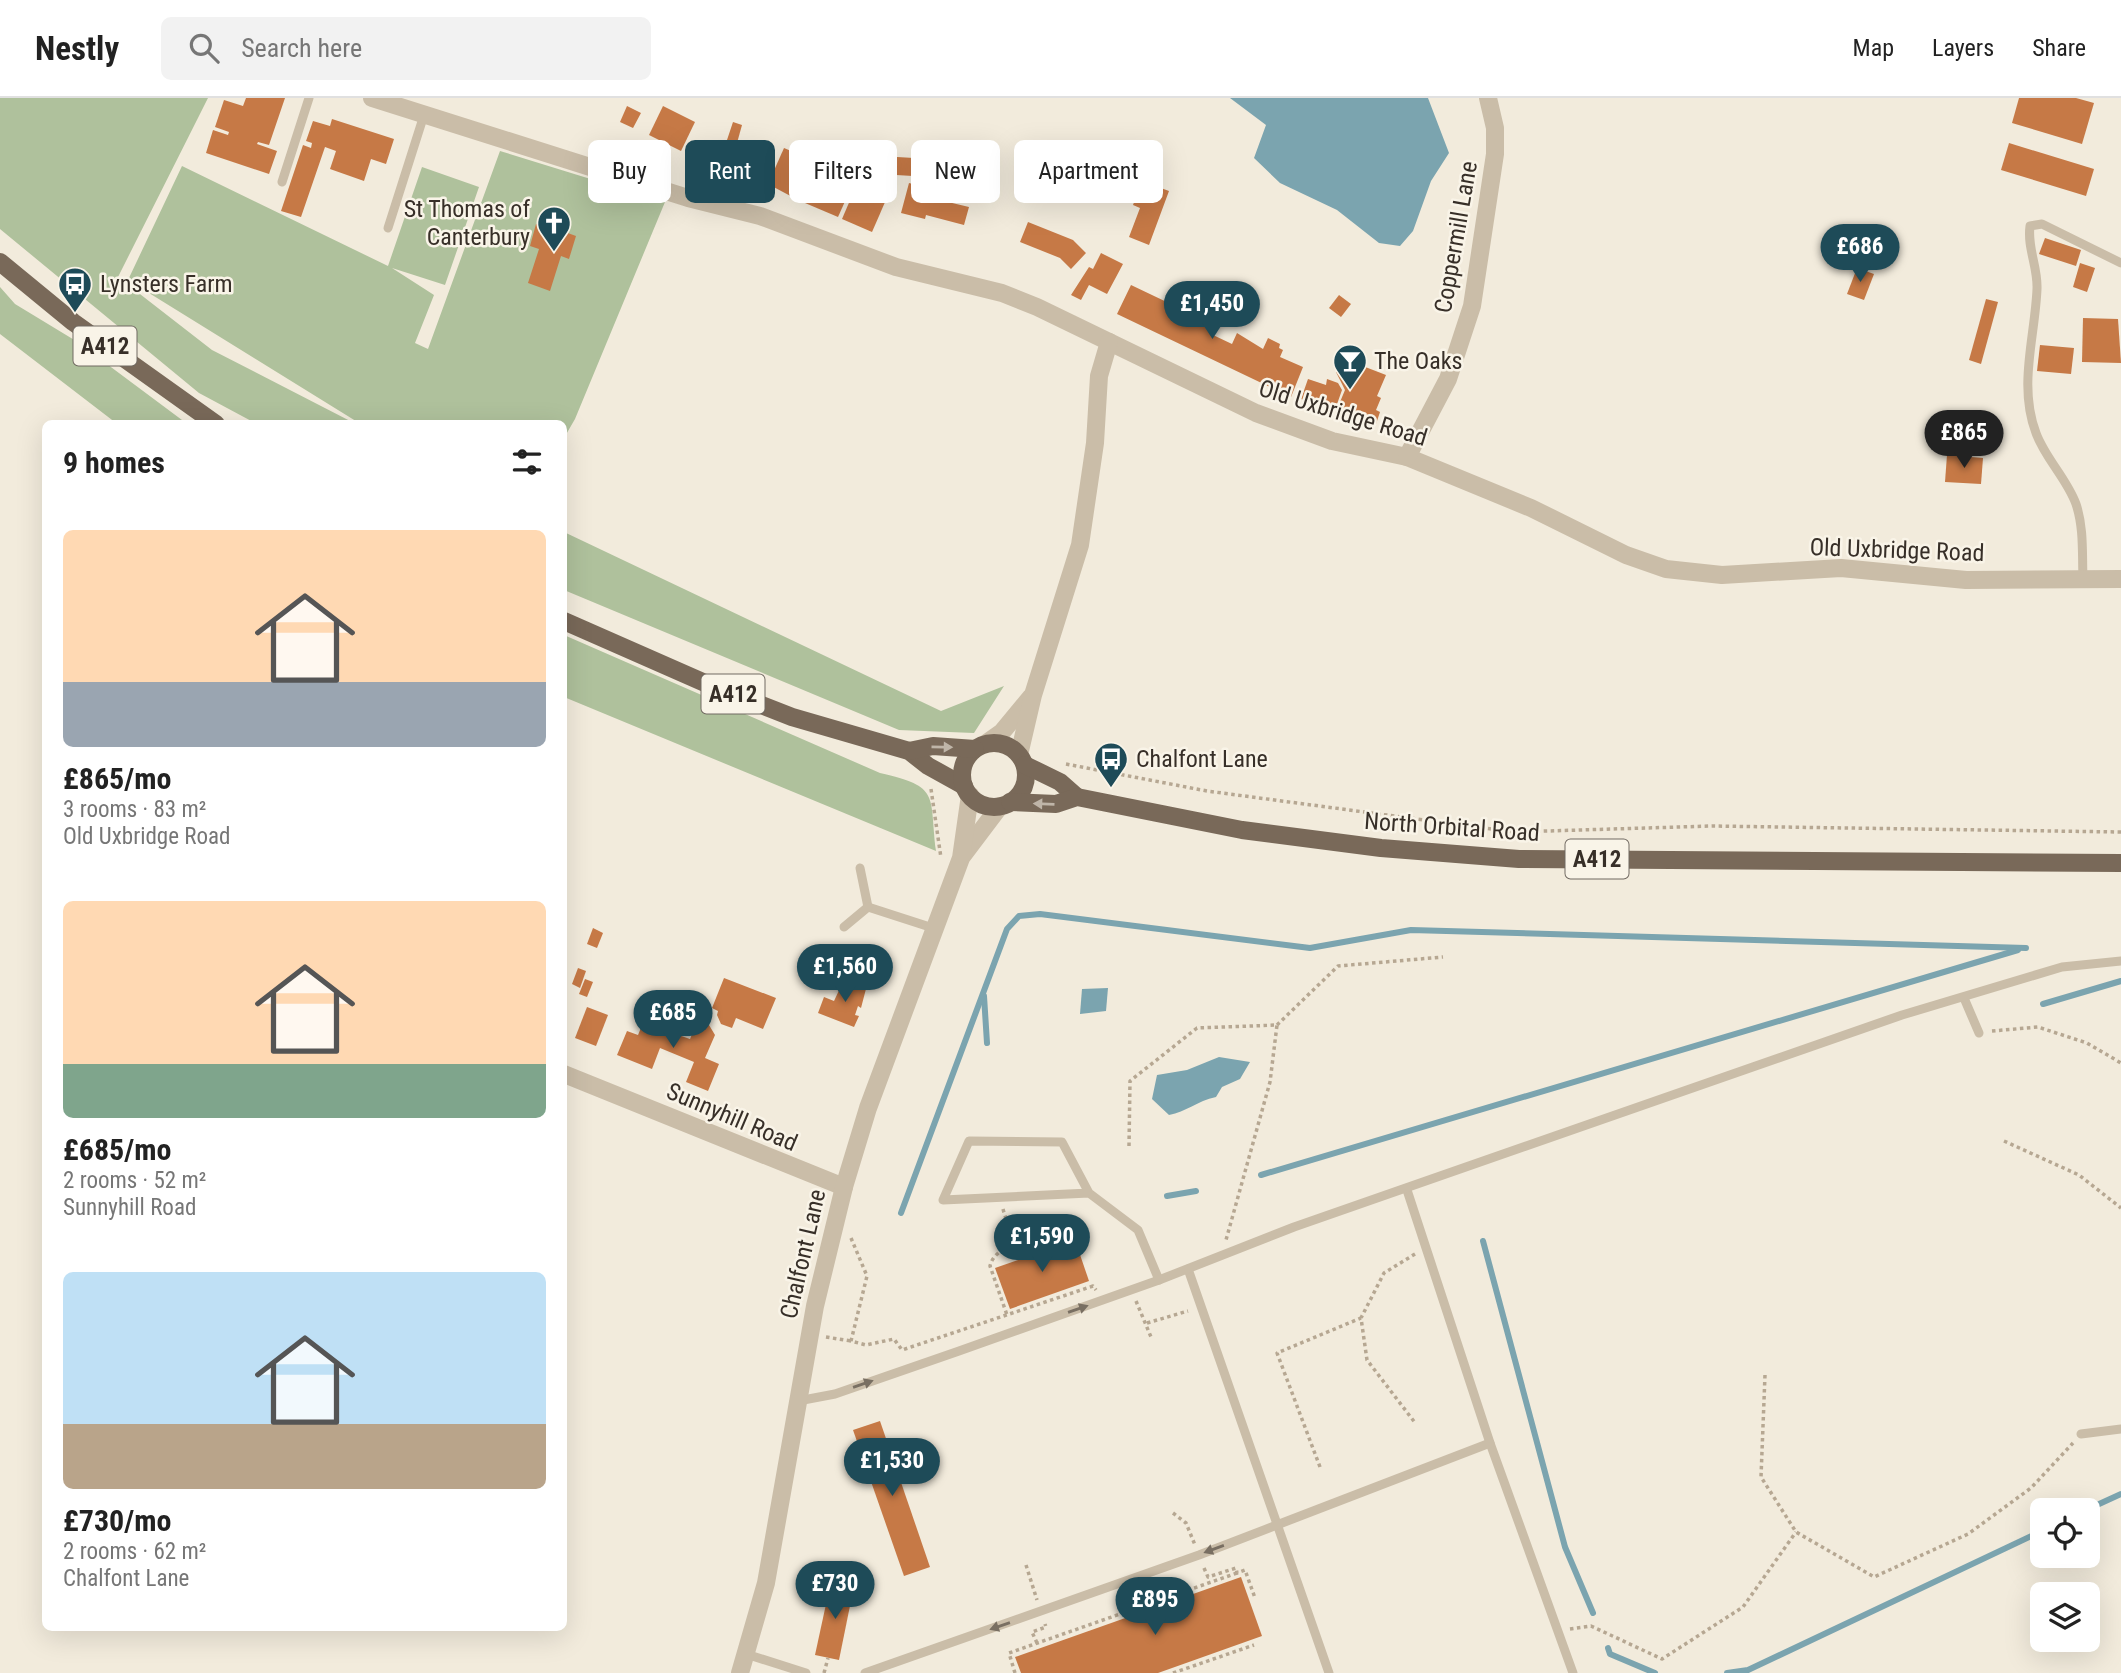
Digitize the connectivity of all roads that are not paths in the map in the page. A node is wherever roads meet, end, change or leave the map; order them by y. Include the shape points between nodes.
1 (309, 98) edge
2 (372, 98) edge
3 (1488, 98) edge
4 (424, 114) junction
5 (282, 182) dead end
6 (388, 228) dead end
7 (0, 262) edge
8 (2121, 263) edge
9 (1109, 342) junction
10 (210, 420) edge
11 (1406, 457) junction
12 (2082, 578) junction
13 (2121, 579) edge
14 (567, 622) edge
15 (1033, 695) junction
16 (980, 746) junction
17 (909, 751) junction
18 (1022, 760) junction
19 (967, 790) junction
20 (1077, 797) junction
21 (1005, 804) junction
22 (961, 858) junction
23 (2121, 863) edge
24 (860, 868) dead end
25 (868, 907) junction
26 (844, 927) dead end
27 (933, 928) junction
28 (2121, 961) edge
29 (1964, 998) junction
30 (1979, 1033) road end
31 (567, 1075) edge
32 (844, 1187) junction
33 (1407, 1190) junction
34 (1089, 1193) junction
35 (1188, 1269) junction
36 (1159, 1280) junction
37 (798, 1401) junction
38 (2121, 1429) edge
39 (2081, 1434) road end
40 (1490, 1443) junction
41 (1279, 1526) junction
42 (746, 1654) junction
43 (740, 1673) edge
44 (806, 1673) edge
45 (865, 1673) edge
46 (1329, 1673) edge
47 (1573, 1673) edge

1 - 5 lane
2 - 4 street, Old Uxbridge Road
3 - 11 street, Coppermill Lane via 1495,154 1472,306 1448,379
4 - 6 lane
4 - 9 street, Old Uxbridge Road via 688,198 760,216 908,271 1002,293
7 - 10 main road, A412 via 73,322
8 - 12 lane via 2042,224 2030,226 2028,242 2038,287 2029,348 2029,406 2036,433 2075,501 2082,527
9 - 11 street, Old Uxbridge Road via 1256,413 1332,441
9 - 15 street via 1100,376 1096,443 1080,545
11 - 12 street, Old Uxbridge Road via 1531,508 1626,555 1690,573 1841,568 1966,580
12 - 13 street, Old Uxbridge Road
14 - 17 main road, A412 via 705,684
15 - 16 street via 1002,732
15 - 18 street
17 -> 16 main road, A412
16 - 18 main road via 1004,745
16 - 19 main road via 964,764
17 - 19 main road, A412
18 - 20 main road, North Orbital Road / A412
18 - 21 main road via 1024,786
19 - 21 main road via 988,806
19 - 22 street, Chalfont Lane
20 -> 21 main road, North Orbital Road / A412 via 1056,804
20 - 23 main road, North Orbital Road / A412 via 1242,830 1519,859
21 - 22 street, Chalfont Lane
22 - 27 street, Chalfont Lane
24 - 25 lane
25 - 26 lane
25 - 27 lane
27 - 32 street, Chalfont Lane
28 - 29 lane via 2062,967
29 - 30 lane
29 - 33 lane via 1902,1015
31 - 32 street, Sunnyhill Road
32 - 37 street, Chalfont Lane
33 - 35 lane via 1294,1227
33 - 40 lane
34 - 34 lane via 1001,1197 943,1200 969,1141 1062,1142
34 - 36 lane via 1138,1230
35 - 36 lane
35 - 41 lane
37 -> 36 lane via 835,1394
37 - 42 street, Chalfont Lane via 766,1583
38 - 39 lane
40 - 41 lane
40 - 47 lane
41 -> 45 lane
41 - 46 lane
42 - 43 street, Chalfont Lane
42 - 44 lane

